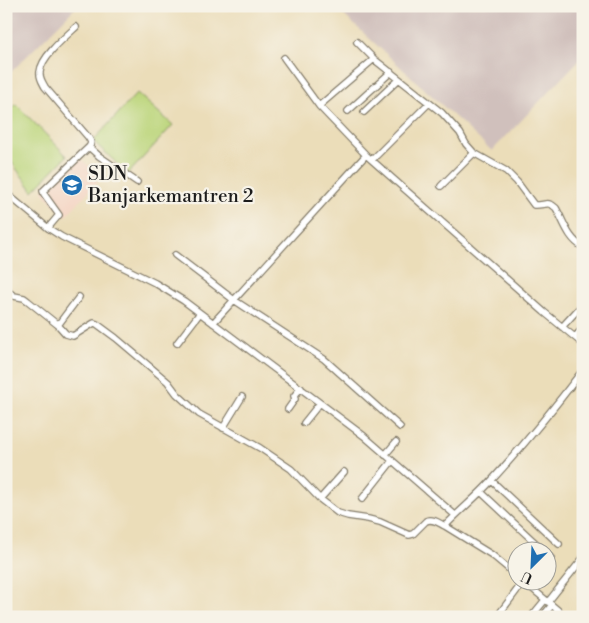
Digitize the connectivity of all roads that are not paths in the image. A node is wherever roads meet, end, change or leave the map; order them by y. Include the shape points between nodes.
1 (76, 27) dead end
2 (357, 42) dead end
3 (284, 58) dead end
4 (374, 59) junction
5 (391, 72) junction
6 (399, 79) junction
7 (429, 104) junction
8 (319, 106) junction
9 (348, 111) dead end
10 (364, 112) dead end
11 (89, 147) junction
12 (474, 153) junction
13 (366, 155) junction
14 (372, 160) junction
15 (137, 182) dead end
16 (441, 186) dead end
17 (6, 193) edge
18 (48, 228) junction
19 (583, 247) edge
20 (175, 255) dead end
21 (6, 290) edge
22 (79, 297) dead end
23 (234, 300) junction
24 (583, 304) edge
25 (200, 313) junction
26 (213, 323) junction
27 (58, 325) junction
28 (562, 327) junction
29 (583, 328) edge
30 (575, 338) junction
31 (177, 343) dead end
32 (583, 344) edge
33 (583, 370) edge
34 (300, 388) junction
35 (242, 397) dead end
36 (320, 403) junction
37 (288, 409) dead end
38 (304, 423) dead end
39 (400, 427) dead end
40 (224, 428) junction
41 (396, 442) dead end
42 (385, 455) junction
43 (392, 461) junction
44 (344, 472) dead end
45 (492, 480) junction
46 (481, 492) junction
47 (320, 499) junction
48 (362, 499) dead end
49 (455, 515) junction
50 (445, 526) junction
51 (532, 540) edge
52 (559, 544) dead end
53 (583, 558) edge
54 (506, 567) edge
55 (516, 590) edge
56 (534, 590) edge
57 (548, 602) junction
58 (497, 617) edge
59 (531, 617) edge
60 (542, 617) edge
61 (566, 617) edge

1 - 11 street via 45,59 40,73 46,87 91,141
2 - 4 street
3 - 8 street
4 - 5 street
4 - 8 street
5 - 6 street
5 - 9 street
6 - 7 street
6 - 10 street
7 - 12 street via 454,126
7 - 14 street
8 - 13 street
11 - 15 street
11 - 18 street via 43,191 60,215
12 - 16 street
12 - 19 street via 506,171 534,204 553,205 569,234
13 - 14 street
13 - 23 street
14 - 28 street
17 - 18 street
18 - 25 street via 155,283
20 - 23 street
21 - 27 street via 24,298
22 - 27 street
23 - 26 street
23 - 39 street via 324,359
24 - 28 street
25 - 26 street
25 - 31 street
26 - 34 street
27 - 40 street via 66,334 73,336 97,324 168,382 190,408
28 - 30 street
29 - 30 street
30 - 32 street
33 - 45 street
34 - 36 street
34 - 37 street
35 - 40 street
36 - 38 street
36 - 42 street
40 - 47 street via 291,469
41 - 42 street
42 - 43 street
43 - 48 street
43 - 49 street
44 - 47 street
45 - 46 street
45 - 52 street
46 - 49 street
46 - 51 street
47 - 50 street via 338,512 380,522 409,535 426,520
49 - 50 street
50 - 54 street
53 - 57 street
55 - 58 street
56 - 57 street
57 - 59 street
57 - 60 street
57 - 61 street

